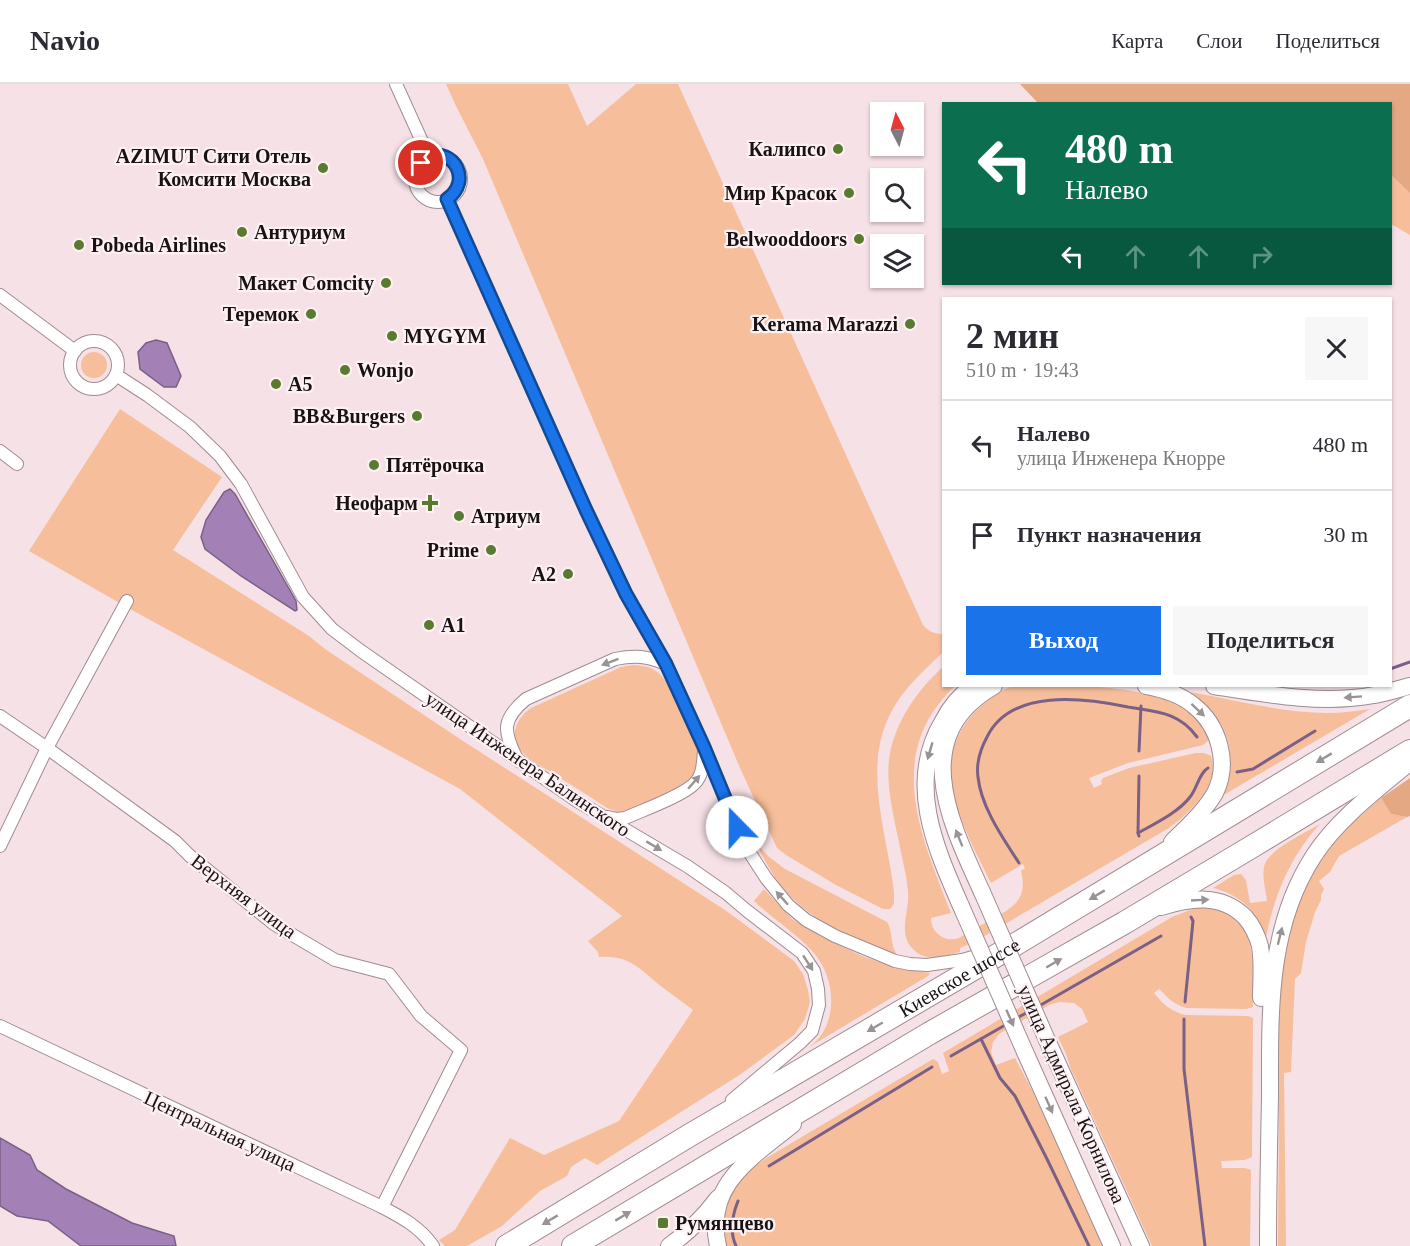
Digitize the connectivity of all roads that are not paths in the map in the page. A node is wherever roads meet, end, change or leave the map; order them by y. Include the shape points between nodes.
1 (396, 84) edge
2 (429, 158) junction
3 (447, 199) junction
4 (0, 295) edge
5 (75, 351) junction
6 (116, 375) junction
7 (0, 451) edge
8 (17, 464) dead end
9 (127, 601) dead end
10 (666, 664) junction
11 (1410, 686) edge
12 (972, 687) edge
13 (993, 687) edge
14 (1150, 687) edge
15 (1220, 687) edge
16 (1410, 706) edge
17 (0, 716) edge
18 (704, 747) junction
19 (47, 748) junction
20 (1410, 751) edge
21 (517, 760) junction
22 (1410, 762) edge
23 (603, 817) junction
24 (0, 846) edge
25 (1147, 865) junction
26 (1124, 922) junction
27 (1016, 944) junction
28 (0, 1026) edge
29 (833, 1091) junction
30 (690, 1135) junction
31 (723, 1193) junction
32 (382, 1207) junction
33 (433, 1246) edge
34 (507, 1246) edge
35 (573, 1246) edge
36 (669, 1246) edge
37 (718, 1246) edge
38 (1112, 1246) edge
39 (1141, 1246) edge
40 (1257, 1246) edge
41 (1268, 1246) edge

1 - 2 street
2 - 3 street via 448,158 458,168 458,189
2 - 3 street via 417,169 419,192 432,201
3 - 10 street via 586,510 626,594
4 - 5 street
5 - 6 street via 89,342 108,345 117,359
5 - 6 street via 71,370 80,384 100,388
6 - 21 street, улица Инженера Балинского via 189,427 220,456 241,484 303,597 332,629
7 - 8 street
9 - 19 street
10 - 18 street
10 -> 21 street via 640,656 615,658 526,699 515,708 507,726
11 -> 15 main road via 1373,695 1327,699
12 -> 38 main road, улица Адмирала Корнилова, bridge via 958,699 930,747 925,773 933,834 961,906
39 -> 13 main road, улица Адмирала Корнилова, bridge via 948,809 942,760 946,741 960,714
14 -> 25 main road via 1172,693 1202,713 1215,730 1222,769 1208,802 1188,827
16 -> 25 highway, Киевское шоссе
17 - 19 street, Верхняя улица
23 -> 18 street via 626,818 685,791 700,775
27 -> 18 street via 962,960 910,964 864,949 806,920 773,888 746,847
19 - 24 street
19 - 32 street, Верхняя улица via 176,841 274,924 335,960 389,974 421,1016 461,1050
20 - 26 highway, Киевское шоссе
21 - 23 street, улица Инженера Балинского
41 -> 22 main road via 1270,1020 1272,981 1284,919 1303,873 1324,842
23 -> 30 street, улица Инженера Балинского via 726,893 802,953 814,971 819,1005 812,1030
25 -> 27 highway, Киевское шоссе
29 -> 26 highway, Киевское шоссе
26 -> 40 main road via 1170,904 1209,899 1233,907 1255,932 1262,966
27 -> 30 highway, Киевское шоссе
28 - 32 street, Центральная улица
29 - 31 main road via 747,1161
35 -> 29 highway, Киевское шоссе
30 -> 34 highway, Киевское шоссе
31 - 36 main road via 689,1232
31 - 37 main road via 716,1215
32 - 33 street, Центральная улица via 406,1219

